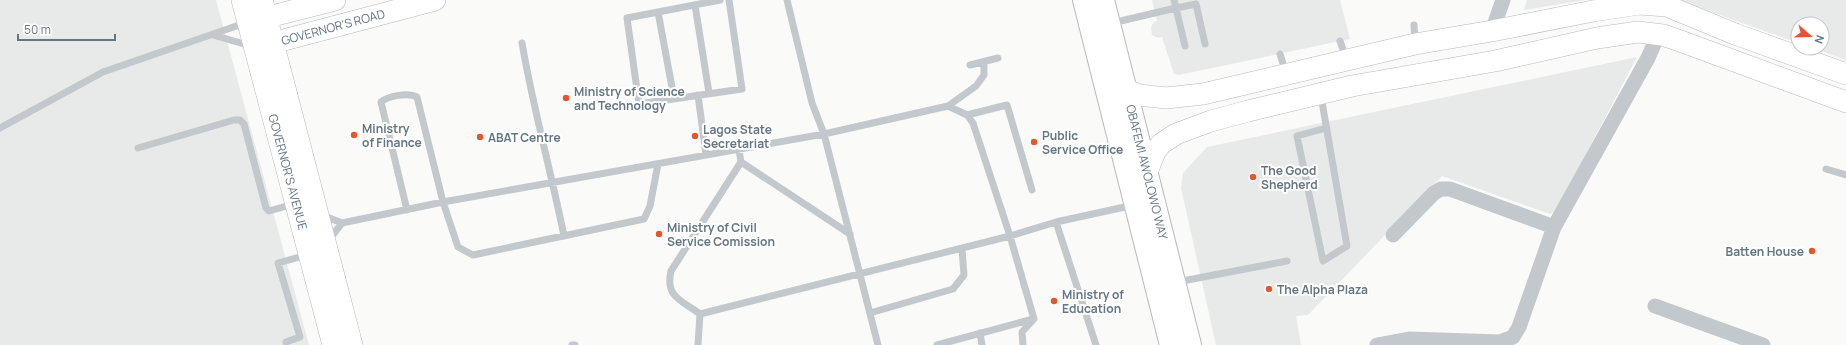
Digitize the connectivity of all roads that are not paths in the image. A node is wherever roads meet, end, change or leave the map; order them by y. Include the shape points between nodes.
1 (242, 0) edge
2 (335, 0) edge
3 (435, 0) edge
4 (720, 0) edge
5 (728, 0) edge
6 (787, 0) edge
7 (1084, 0) edge
8 (1103, 0) edge
9 (1174, 0) edge
10 (1503, 0) edge
11 (1643, 2) edge
12 (695, 5) junction
13 (1603, 5) edge
14 (1176, 8) junction
15 (658, 12) junction
16 (258, 13) edge
17 (1109, 24) junction
18 (1492, 31) junction
19 (213, 35) junction
20 (1658, 35) junction
21 (522, 43) dead end
22 (1204, 44) dead end
23 (264, 45) junction
24 (1185, 46) dead end
25 (1280, 54) dead end
26 (998, 58) dead end
27 (984, 62) junction
28 (970, 65) dead end
29 (1846, 74) edge
30 (1286, 75) junction
31 (1242, 86) junction
32 (1127, 90) junction
33 (709, 93) junction
34 (1320, 94) junction
35 (698, 95) junction
36 (674, 98) junction
37 (1846, 102) edge
38 (948, 106) junction
39 (1248, 111) junction
40 (967, 114) junction
41 (0, 128) edge
42 (1326, 128) junction
43 (824, 134) junction
44 (138, 148) dead end
45 (738, 150) junction
46 (706, 155) junction
47 (741, 162) junction
48 (658, 164) junction
49 (1826, 169) dead end
50 (1147, 172) junction
51 (1846, 175) edge
52 (553, 184) junction
53 (1032, 190) dead end
54 (443, 202) junction
55 (296, 204) junction
56 (1136, 204) junction
57 (407, 210) junction
58 (318, 213) junction
59 (342, 222) junction
60 (1056, 222) junction
61 (1554, 227) junction
62 (850, 234) junction
63 (1393, 235) dead end
64 (564, 236) junction
65 (1010, 236) junction
66 (962, 249) junction
67 (318, 250) junction
68 (1287, 261) dead end
69 (859, 274) junction
70 (1175, 283) junction
71 (1655, 306) dead end
72 (870, 313) junction
73 (700, 314) junction
74 (1034, 319) junction
75 (980, 333) junction
76 (286, 342) dead end
77 (1410, 342) edge
78 (947, 344) edge
79 (333, 345) edge
80 (352, 345) edge
81 (572, 345) edge
82 (575, 345) edge
83 (698, 345) edge
84 (878, 345) edge
85 (937, 345) edge
86 (982, 345) edge
87 (1023, 345) edge
88 (1096, 345) edge
89 (1171, 345) edge
90 (1190, 345) edge
91 (1377, 345) edge
92 (1763, 345) edge

1 - 16 street, GOVERNOR'S AVENUE
2 - 16 street
3 - 23 street, GOVERNOR'S ROAD
4 - 12 lane
5 - 33 lane via 742,88
6 - 43 lane via 812,103
7 - 56 main road, OBAFEMI AWOLOWO WAY
8 - 17 main road, OBAFEMI AWOLOWO WAY
9 - 14 lane
10 - 18 street
11 - 13 street
11 - 29 street via 1667,6 1734,34
12 - 15 lane
12 - 33 lane
13 - 18 street
14 - 17 lane
14 - 22 lane via 1196,4
14 - 24 lane
15 - 36 lane
15 - 36 lane via 627,18 639,104
16 - 19 lane
16 - 23 street, GOVERNOR'S AVENUE
17 - 32 main road, OBAFEMI AWOLOWO WAY
18 - 30 street via 1414,34 1343,50
19 - 23 lane
19 - 41 lane via 103,72
20 - 34 street via 1638,32 1597,38 1495,61
20 - 37 street
20 - 61 street via 1648,58
21 - 52 lane via 532,99
23 - 55 street, GOVERNOR'S AVENUE
23 - 58 street, GOVERNOR'S AVENUE
25 - 30 lane
26 - 27 lane
27 - 28 lane
27 - 38 lane via 984,75 976,86
30 - 31 street
31 - 32 street via 1166,98 1139,95
31 - 39 street
32 - 50 main road, OBAFEMI AWOLOWO WAY
33 - 35 lane
34 - 39 street
34 - 42 lane
35 - 36 lane
35 - 46 lane
38 - 40 lane
38 - 43 lane
39 - 50 street via 1210,121 1176,134 1161,144
40 - 53 lane via 1007,105
40 - 65 lane via 973,123
42 - 42 lane via 1347,246 1323,261 1297,136
43 - 45 lane
43 - 62 lane
44 - 55 lane via 240,120 244,124 266,208 269,211
45 - 46 lane
45 - 47 lane
46 - 48 lane
47 - 62 lane
47 - 73 lane via 671,271 668,282 671,293
48 - 52 lane
48 - 64 lane via 650,206 644,219
49 - 51 lane
50 - 70 main road, OBAFEMI AWOLOWO WAY
52 - 54 lane
52 - 64 lane
54 - 57 lane
54 - 57 lane via 417,97 412,94 385,99 381,102
54 - 64 lane via 458,247 473,255
55 - 67 street, GOVERNOR'S AVENUE
56 - 60 lane
56 - 89 main road, OBAFEMI AWOLOWO WAY
57 - 59 lane
58 - 59 lane
58 - 67 street, GOVERNOR'S AVENUE
59 - 67 lane
60 - 65 lane
60 - 88 lane
61 - 63 street via 1450,189 1441,189
61 - 77 street via 1520,327 1513,337 1500,342
62 - 69 lane
65 - 66 lane
65 - 74 lane
66 - 69 lane
66 - 72 lane via 964,275 953,290
67 - 76 lane via 278,263 300,337
67 - 79 street, GOVERNOR'S AVENUE
67 - 80 street, GOVERNOR'S AVENUE
68 - 70 lane
69 - 72 lane
69 - 73 lane
70 - 90 main road, OBAFEMI AWOLOWO WAY
71 - 92 street
72 - 84 lane
73 - 83 lane
74 - 75 lane
74 - 87 lane via 1022,332
75 - 78 lane
75 - 86 lane
77 - 91 street
78 - 85 lane
81 - 82 lane

